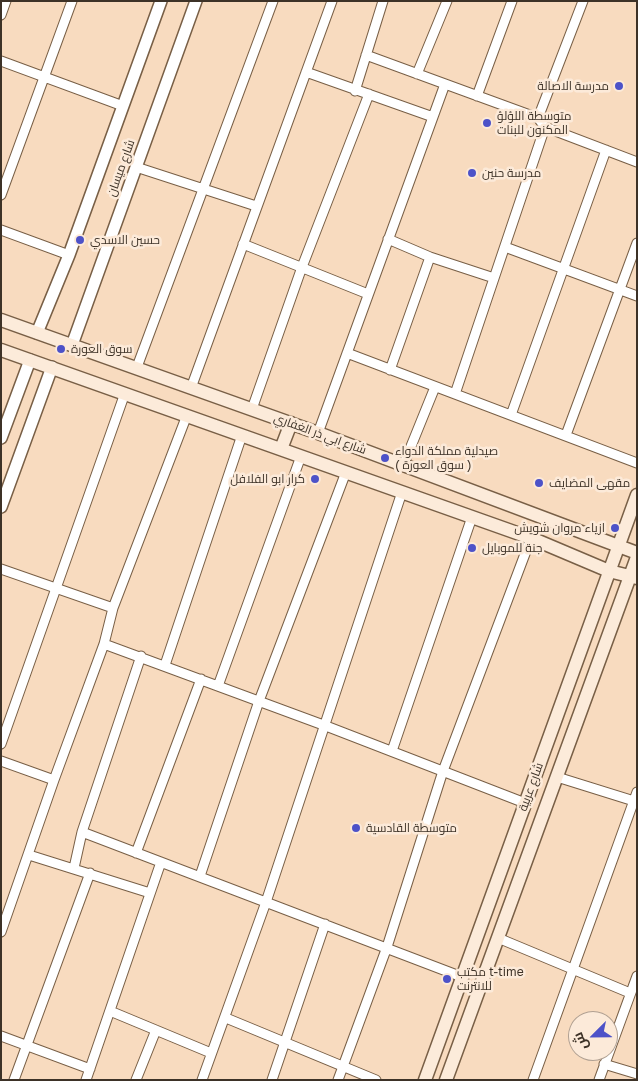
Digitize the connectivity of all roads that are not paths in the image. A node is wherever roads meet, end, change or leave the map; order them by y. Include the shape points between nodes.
1 (6, 1) edge
2 (72, 1) edge
3 (161, 1) edge
4 (196, 1) edge
5 (273, 1) edge
6 (383, 1) edge
7 (447, 1) edge
8 (512, 1) edge
9 (583, 1) edge
10 (330, 2) edge
11 (1, 15) edge
12 (366, 55) junction
13 (1, 61) edge
14 (306, 72) junction
15 (417, 74) junction
16 (44, 77) junction
17 (445, 84) junction
18 (355, 91) junction
19 (369, 94) junction
20 (478, 96) junction
21 (123, 106) junction
22 (433, 117) junction
23 (538, 118) junction
24 (545, 127) junction
25 (606, 150) junction
26 (637, 162) edge
27 (136, 167) junction
28 (203, 188) junction
29 (1, 195) edge
30 (256, 206) junction
31 (1, 230) edge
32 (388, 240) junction
33 (637, 243) edge
34 (244, 244) junction
35 (505, 247) junction
36 (69, 255) junction
37 (430, 257) junction
38 (302, 267) junction
39 (563, 269) junction
40 (494, 278) junction
41 (620, 289) junction
42 (368, 294) junction
43 (637, 296) edge
44 (1, 320) edge
45 (36, 333) junction
46 (72, 345) junction
47 (1, 350) edge
48 (347, 354) junction
49 (30, 360) junction
50 (52, 367) junction
51 (137, 367) junction
52 (390, 370) junction
53 (435, 387) junction
54 (191, 388) junction
55 (125, 393) junction
56 (455, 394) junction
57 (252, 409) junction
58 (187, 415) junction
59 (511, 415) junction
60 (291, 423) junction
61 (318, 433) junction
62 (242, 435) junction
63 (566, 435) junction
64 (1, 438) edge
65 (281, 449) junction
66 (301, 456) junction
67 (637, 463) edge
68 (403, 466) junction
69 (346, 472) junction
70 (402, 492) junction
71 (637, 495) edge
72 (1, 507) edge
73 (472, 517) junction
74 (531, 538) junction
75 (618, 547) junction
76 (637, 552) edge
77 (637, 557) edge
78 (1, 569) edge
79 (609, 571) junction
80 (633, 577) edge
81 (56, 589) junction
82 (113, 608) junction
83 (104, 644) junction
84 (141, 656) junction
85 (165, 666) junction
86 (201, 679) junction
87 (218, 686) junction
88 (259, 701) junction
89 (326, 726) junction
90 (1, 744) edge
91 (392, 751) junction
92 (1, 760) edge
93 (443, 771) junction
94 (557, 777) junction
95 (54, 780) junction
96 (637, 792) edge
97 (635, 802) edge
98 (525, 804) junction
99 (82, 832) junction
100 (136, 853) junction
101 (29, 855) junction
102 (161, 862) junction
103 (74, 868) junction
104 (90, 873) junction
105 (200, 876) junction
106 (150, 893) junction
107 (266, 902) junction
108 (325, 924) junction
109 (1, 932) edge
110 (498, 938) junction
111 (387, 947) junction
112 (573, 969) junction
113 (637, 976) edge
114 (462, 977) junction
115 (630, 993) junction
116 (110, 1011) junction
117 (226, 1018) junction
118 (156, 1030) junction
119 (1, 1036) edge
120 (283, 1042) junction
121 (26, 1046) junction
122 (212, 1053) junction
123 (604, 1064) junction
124 (343, 1066) junction
125 (90, 1070) junction
126 (637, 1074) edge
127 (14, 1080) edge
128 (86, 1080) edge
129 (136, 1080) edge
130 (202, 1080) edge
131 (272, 1080) edge
132 (338, 1080) edge
133 (376, 1080) edge
134 (425, 1080) edge
135 (446, 1080) edge
136 (533, 1080) edge
137 (599, 1080) edge

1 - 11 street
2 - 16 street
3 - 21 street, شارع ميسان
4 - 27 street, شارع ميسان
5 - 28 street
6 - 12 street
7 - 15 street
8 - 20 street
9 - 23 street
10 - 14 street
12 - 15 street
12 - 18 street
13 - 16 street
14 - 18 street
14 - 30 street
15 - 17 street
16 - 21 street
16 - 29 street
17 - 20 street
17 - 22 street
18 - 19 street
19 - 22 street
19 - 38 street
20 - 23 street
21 - 36 street, شارع ميسان
22 - 32 street
23 - 24 street
24 - 25 street
24 - 35 street
25 - 26 street
25 - 39 street
27 - 28 street
27 - 46 street, شارع ميسان
28 - 30 street
28 - 51 street
30 - 34 street
31 - 36 street
32 - 37 street
32 - 42 street
33 - 41 street
34 - 38 street
34 - 54 street
35 - 39 street
35 - 40 street
36 - 45 street, شارع ميسان
37 - 40 street
37 - 52 street
38 - 42 street
38 - 57 street
39 - 41 street
39 - 59 street
40 - 56 street
41 - 43 street
41 - 63 street
42 - 48 street
44 - 45 main road, شارع ابي ذر الغفاري
45 - 46 main road, شارع ابي ذر الغفاري
46 - 51 main road, شارع ابي ذر الغفاري
47 - 49 main road
48 - 52 street
48 - 61 street
49 - 50 main road
49 - 64 street
50 - 55 main road
50 - 72 street
51 - 54 main road, شارع ابي ذر الغفاري
52 - 53 street
53 - 56 street
53 - 68 street
54 - 57 main road, شارع ابي ذر الغفاري
55 - 58 main road
55 - 81 street
56 - 59 street
57 - 60 main road, شارع ابي ذر الغفاري
58 - 62 main road
58 - 82 street
59 - 63 street
60 - 61 main road, شارع ابي ذر الغفاري
60 - 65 main road
61 - 68 main road, شارع ابي ذر الغفاري
62 - 65 main road
62 - 85 street
63 - 67 street
65 - 66 main road
66 - 69 main road
66 - 87 street
68 - 75 main road, شارع ابي ذر الغفاري
69 - 70 main road
69 - 88 street
70 - 73 main road
70 - 89 street
71 - 75 main road, شارع عربية
73 - 74 main road
73 - 91 street
74 - 79 main road
74 - 93 street
75 - 76 main road, شارع ابي ذر الغفاري
75 - 79 main road, شارع عربية
77 - 80 main road, شارع عربية
78 - 81 street
79 - 80 main road
79 - 98 main road, شارع عربية
80 - 94 main road, شارع عربية
81 - 82 street
81 - 90 street
82 - 83 street
83 - 84 street
83 - 95 street
84 - 85 street
84 - 99 street
85 - 86 street
86 - 87 street
86 - 100 street
87 - 88 street
88 - 89 street
88 - 105 street
89 - 91 street
89 - 107 street
91 - 93 street
92 - 95 street
93 - 98 street
93 - 111 street
94 - 97 street
94 - 110 main road, شارع عربية
95 - 101 street
96 - 97 street
97 - 112 street
98 - 114 main road, شارع عربية
99 - 100 street
99 - 103 street
100 - 102 street
101 - 103 street
101 - 109 street
102 - 105 street
102 - 106 street
103 - 104 street
104 - 106 street
104 - 121 street
105 - 107 street
106 - 116 street
107 - 108 street
107 - 117 street
108 - 111 street
108 - 120 street
110 - 112 street
110 - 135 main road, شارع عربية
111 - 114 street
111 - 124 street
112 - 115 street
112 - 136 street
113 - 115 street
114 - 134 main road, شارع عربية
115 - 123 street
116 - 118 street
116 - 125 street
117 - 120 street
117 - 122 street
118 - 122 street
118 - 129 street
119 - 121 street
120 - 124 street
120 - 131 street
121 - 125 street
121 - 127 street
122 - 130 street
123 - 126 street
123 - 137 street
124 - 132 street
124 - 133 street
125 - 128 street

